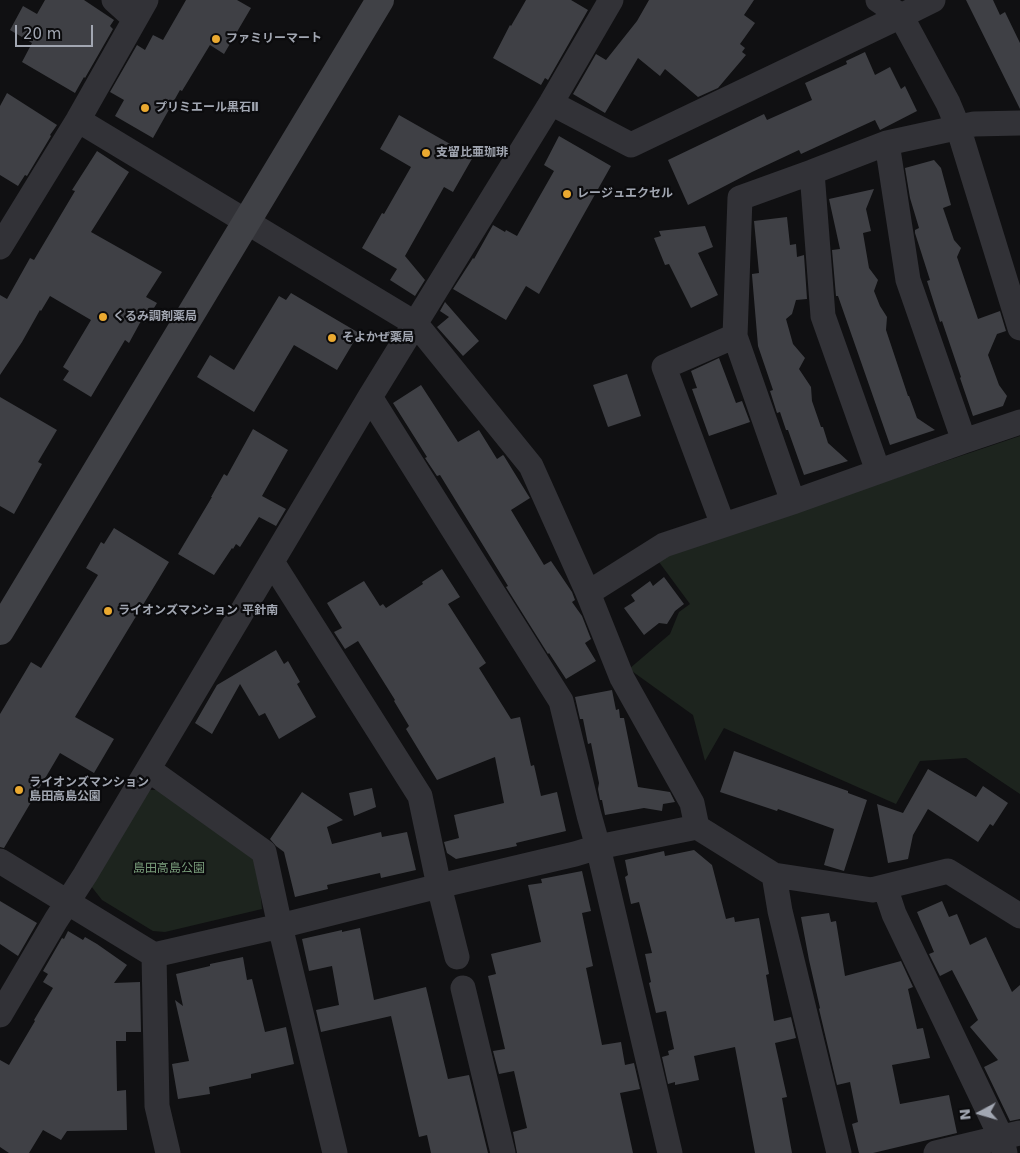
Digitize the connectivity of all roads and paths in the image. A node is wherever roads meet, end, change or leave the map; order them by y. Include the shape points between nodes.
1 (114, 0) edge
2 (380, 0) edge
3 (611, 0) edge
4 (878, 0) edge
5 (933, 0) edge
6 (141, 10) edge
7 (901, 16) junction
8 (551, 103) junction
9 (78, 120) junction
10 (1020, 123) edge
11 (958, 128) junction
12 (887, 143) junction
13 (812, 172) junction
14 (247, 221) junction
15 (0, 247) edge
16 (416, 324) junction
17 (1020, 328) edge
18 (735, 336) junction
19 (370, 397) junction
20 (1020, 422) edge
21 (964, 440) junction
22 (878, 471) junction
23 (793, 502) junction
24 (723, 525) junction
25 (272, 562) junction
26 (588, 593) junction
27 (0, 631) edge
28 (148, 769) junction
29 (697, 827) junction
30 (598, 847) junction
31 (0, 861) edge
32 (774, 875) junction
33 (439, 886) junction
34 (885, 887) junction
35 (68, 902) junction
36 (1020, 916) edge
37 (280, 926) junction
38 (154, 955) junction
39 (457, 957) dead end
40 (463, 988) dead end
41 (0, 1015) edge
42 (1008, 1141) edge
43 (168, 1153) edge
44 (335, 1153) edge
45 (503, 1153) edge
46 (670, 1153) edge
47 (839, 1153) edge
48 (936, 1153) edge

1 - 6 street
2 - 14 street
3 - 8 street
4 - 7 street
5 - 7 street
6 - 9 street
7 - 8 street via 631,146
7 - 11 street
8 - 16 street
9 - 14 street
9 - 15 street
10 - 11 street via 974,124
11 - 12 street
11 - 17 street
12 - 13 street
12 - 21 street via 908,280
13 - 18 street via 740,198
13 - 22 street via 823,316
14 - 16 street
14 - 27 street
16 - 19 street
16 - 26 street via 531,466
18 - 23 street
18 - 24 street via 664,367
19 - 25 street
19 - 30 street via 561,701
20 - 21 street
21 - 22 street
22 - 23 street
23 - 24 street
24 - 26 street via 664,545
25 - 28 street
25 - 33 street via 420,796
26 - 29 street via 622,678 692,803
28 - 35 street
28 - 37 street via 264,852
29 - 30 street
29 - 32 street
30 - 33 street
30 - 46 street
31 - 35 street
32 - 34 street via 872,890
32 - 47 street via 780,912
33 - 37 street
33 - 39 street
34 - 36 street via 948,871
34 - 42 street via 894,914
35 - 38 street
35 - 41 street
37 - 38 street
37 - 44 street
38 - 43 street via 156,1106
40 - 45 street
42 - 48 street

